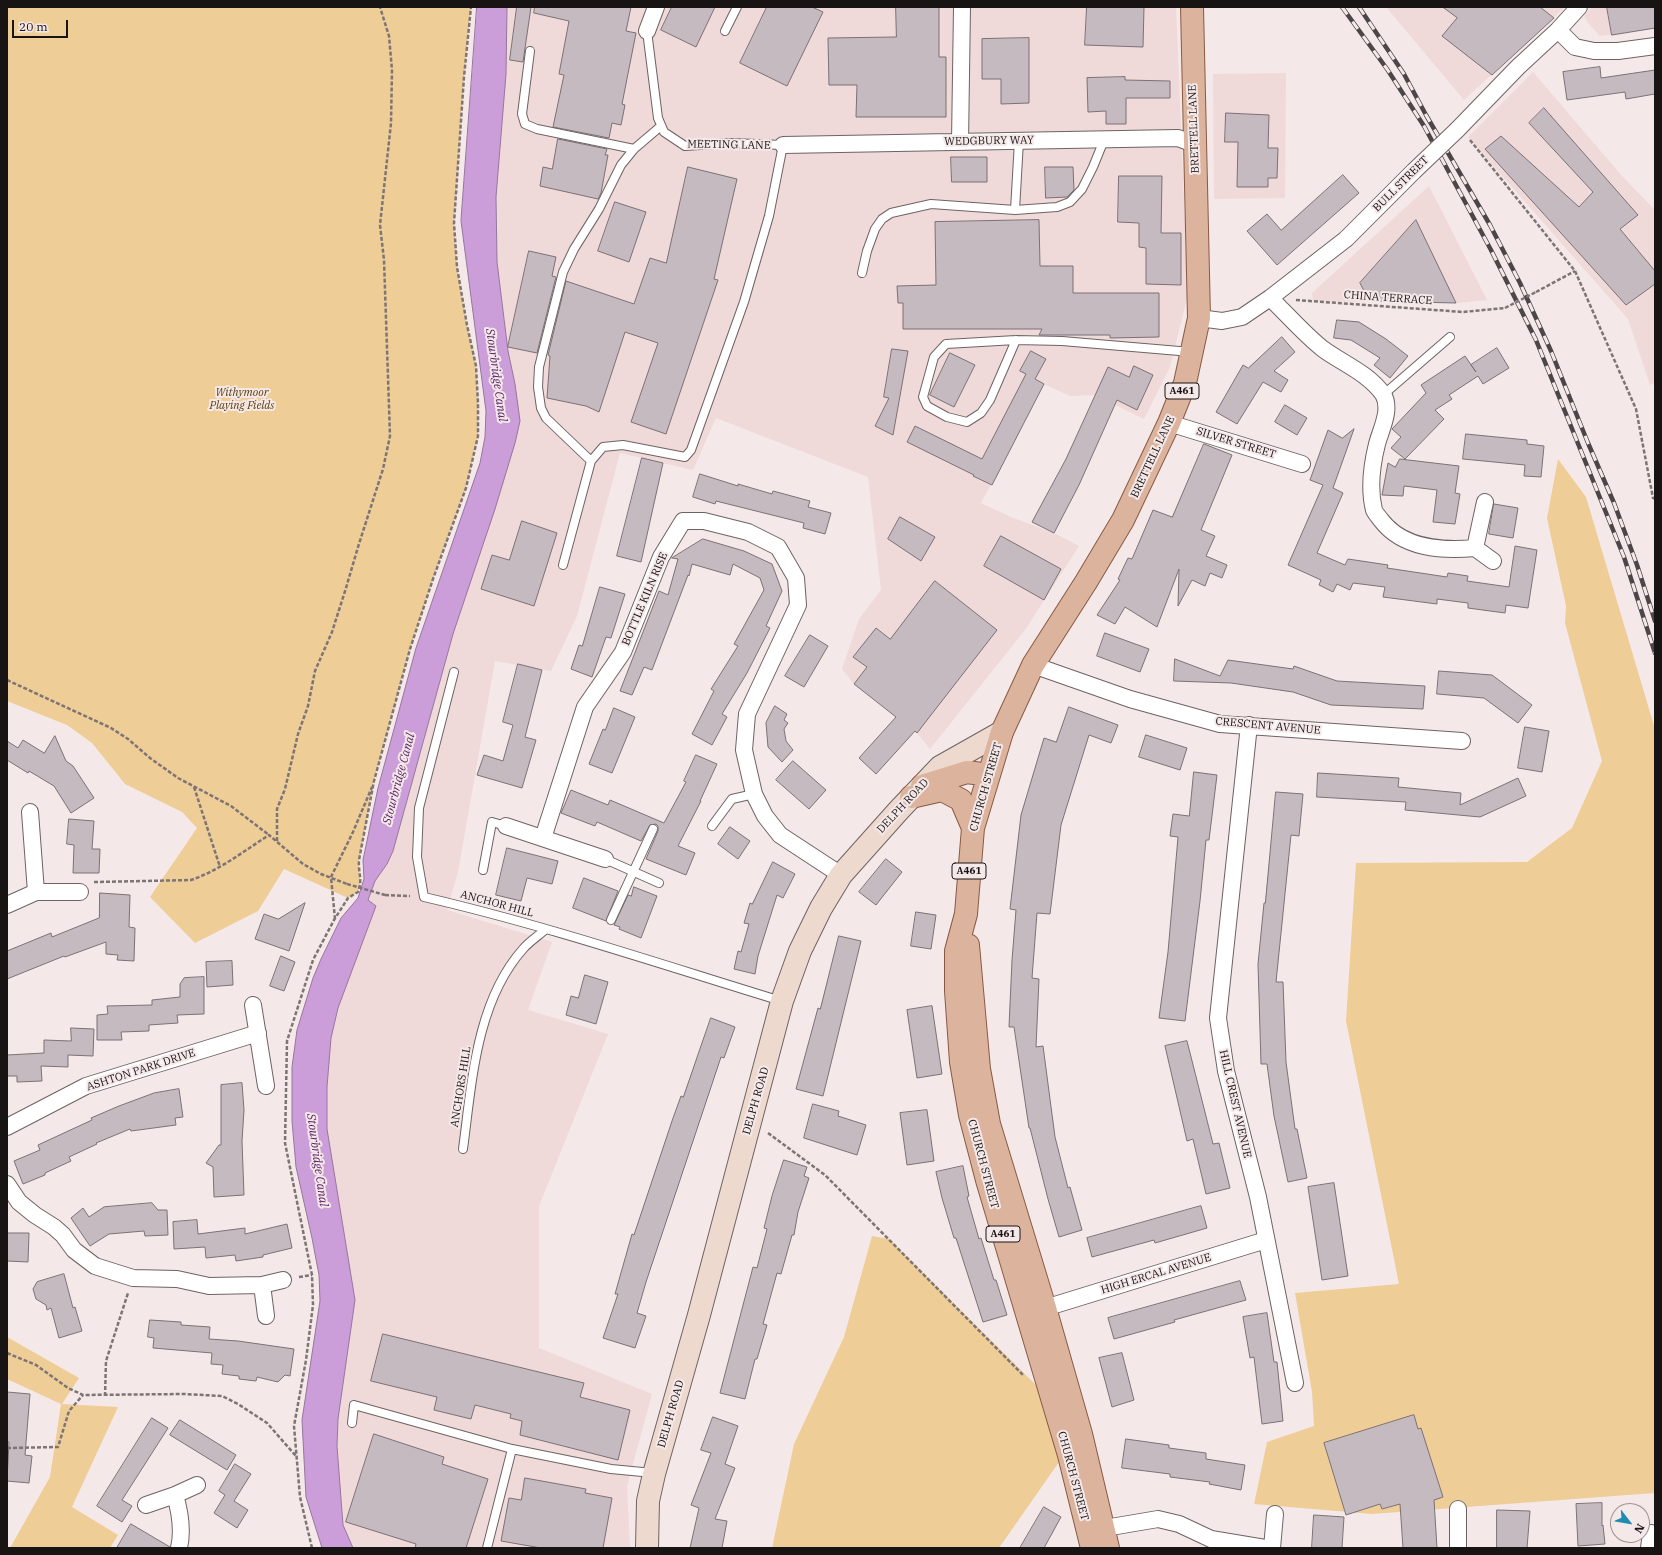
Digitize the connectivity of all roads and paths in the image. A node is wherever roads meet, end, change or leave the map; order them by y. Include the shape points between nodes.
1 (380, 7) edge
2 (472, 7) edge
3 (656, 7) edge
4 (737, 7) edge
5 (962, 7) edge
6 (1192, 7) edge
7 (1579, 7) edge
8 (1558, 30) junction
9 (647, 31) joint
10 (725, 32) dead end
11 (1655, 46) edge
12 (530, 51) dead end
13 (661, 126) junction
14 (1458, 128) junction
15 (1104, 140) junction
16 (1019, 141) junction
17 (960, 142) junction
18 (1194, 144) junction
19 (783, 145) junction
20 (634, 149) junction
21 (1015, 210) junction
22 (1575, 271) junction
23 (862, 273) dead end
24 (1270, 298) junction
25 (1199, 318) junction
26 (1450, 337) dead end
27 (1016, 340) junction
28 (1192, 352) junction
29 (1384, 395) junction
30 (1169, 423) junction
31 (591, 461) junction
32 (1302, 464) dead end
33 (1655, 499) edge
34 (1485, 502) dead end
35 (1475, 548) junction
36 (1493, 561) dead end
37 (563, 565) dead end
38 (1033, 666) junction
39 (454, 672) dead end
40 (7, 680) edge
41 (1249, 725) junction
42 (1002, 732) junction
43 (1462, 741) dead end
44 (989, 775) junction
45 (374, 780) junction
46 (194, 786) junction
47 (916, 792) junction
48 (754, 794) junction
49 (30, 812) dead end
50 (506, 826) joint
51 (712, 826) dead end
52 (973, 828) junction
53 (653, 829) dead end
54 (269, 835) junction
55 (543, 838) junction
56 (277, 841) junction
57 (605, 859) joint
58 (220, 867) junction
59 (483, 870) dead end
60 (633, 871) junction
61 (841, 875) junction
62 (331, 877) junction
63 (658, 883) dead end
64 (85, 887) joint
65 (36, 892) junction
66 (424, 897) junction
67 (7, 905) edge
68 (966, 914) junction
69 (335, 918) junction
70 (611, 920) dead end
71 (546, 929) junction
72 (782, 1001) junction
73 (253, 1004) dead end
74 (258, 1033) junction
75 (266, 1086) dead end
76 (750, 1120) junction
77 (7, 1127) edge
78 (463, 1149) dead end
79 (7, 1184) edge
80 (1266, 1240) junction
81 (134, 1278) junction
82 (283, 1280) dead end
83 (262, 1285) junction
84 (1045, 1308) junction
85 (266, 1316) dead end
86 (7, 1353) edge
87 (1026, 1378) dead end
88 (1295, 1383) dead end
89 (83, 1395) junction
90 (105, 1396) junction
91 (352, 1423) dead end
92 (7, 1448) edge
93 (512, 1449) junction
94 (296, 1457) junction
95 (654, 1474) junction
96 (197, 1484) dead end
97 (175, 1495) junction
98 (146, 1505) dead end
99 (1458, 1509) dead end
100 (1275, 1514) dead end
101 (1107, 1538) edge
102 (179, 1548) edge
103 (312, 1548) edge
104 (487, 1548) edge
105 (647, 1548) edge
106 (1092, 1548) edge
107 (1265, 1548) edge
108 (1272, 1548) edge
109 (1458, 1548) edge

1 - 56 path via 389,36 392,70 390,123 380,224 384,260 390,436 383,469 332,632 315,671 308,706 277,809
2 - 45 path via 464,77 454,223 457,268 476,366 478,436 466,488 410,649
3 - 9 street
4 - 10 lane
5 - 17 street
6 - 18 main road, BRETTELL LANE / A461
7 - 8 street, BULL STREET
8 - 11 street via 1575,47 1594,51
8 - 14 street, BULL STREET via 1518,66
9 - 13 lane
12 - 20 lane via 522,114 526,124 537,129
13 - 19 lane, MEETING LANE via 664,132 685,146 730,143
13 - 20 lane
14 - 22 path
14 - 24 street, BULL STREET, bridge via 1346,239
15 - 16 street, WEDGBURY WAY
15 - 18 street, WEDGBURY WAY via 1178,138
15 - 21 lane via 1082,190 1070,202 1057,207
16 - 17 street, WEDGBURY WAY
16 - 21 lane
17 - 19 street, WEDGBURY WAY
18 - 25 main road, BRETTELL LANE / A461
19 - 31 lane via 769,216 744,302 691,450 685,457 623,445 603,447
20 - 31 lane via 621,165 563,272 539,367 538,387 541,408 546,418
21 - 23 lane via 931,204 892,213 882,219 875,229
22 - 24 path, CHINA TERRACE, bridge via 1505,308 1463,312
22 - 33 path via 1636,409
24 - 25 street, BULL STREET via 1242,317 1222,321
24 - 29 street via 1322,348 1365,376
25 - 28 main road, BRETTELL LANE / A461
26 - 29 lane
27 - 27 lane via 946,344 934,357 923,397 927,406 947,417 967,422 981,413 990,400
27 - 28 lane via 1062,341
28 - 30 main road, BRETTELL LANE / A461 via 1185,383
29 - 35 street via 1387,413 1377,444 1371,477 1374,511 1387,528 1409,541 1429,548
30 - 32 street, SILVER STREET
30 - 38 main road, BRETTELL LANE / A461 via 1123,520
31 - 37 lane
34 - 35 street
35 - 36 street
38 - 41 street, CRESCENT AVENUE via 1137,701 1220,724
38 - 42 main road, BRETTELL LANE / A461
39 - 66 lane via 419,808 417,857
40 - 46 path via 111,728 178,778
41 - 43 street, CRESCENT AVENUE
41 - 80 street, HILL CREST AVENUE via 1218,1018 1226,1071 1258,1197
42 - 44 main road, CHURCH STREET / A461
42 - 47 main road, DELPH ROAD via 940,767
44 - 47 main road via 967,772
44 - 52 main road, CHURCH STREET / A461
45 - 62 path
45 - 69 path via 358,871 362,881 358,892 348,898
46 - 54 path via 231,806
46 - 58 path
47 - 52 main road via 942,790 960,800
47 - 61 main road, DELPH ROAD
48 - 51 lane via 732,799
48 - 55 street, BOTTLE KILN RISE via 744,750 747,714 798,605 796,578 778,546 748,532 704,521 683,521 662,557 623,652 585,707
48 - 61 street, BOTTLE KILN RISE via 764,816 780,834
49 - 65 street
50 - 55 street
50 - 59 lane via 492,822
52 - 68 main road, CHURCH STREET / A461
53 - 60 lane
54 - 56 path
54 - 58 path
55 - 57 street
56 - 62 path via 303,864
57 - 60 lane
58 - 64 path via 205,875 184,881
60 - 63 lane
60 - 70 lane
61 - 72 main road, DELPH ROAD via 800,951
62 - 66 path, bridge via 385,894
62 - 69 path
64 - 65 street
65 - 67 street
66 - 71 lane, ANCHOR HILL
68 - 84 main road, CHURCH STREET / A461 via 979,1069 989,1124
68 - 106 main road, CHURCH STREET / A461 via 956,951 956,991 961,1062 970,1115 986,1180 1069,1455
69 - 94 path via 312,960 287,1041 285,1143 312,1275 313,1305 294,1426
71 - 72 lane, ANCHOR HILL
71 - 78 lane, ANCHORS HILL via 523,949 506,972 489,1009 476,1056
72 - 76 main road, DELPH ROAD
73 - 74 street
74 - 75 street
74 - 77 street, ASHTON PARK DRIVE via 86,1086
76 - 87 path via 825,1174
76 - 95 main road, DELPH ROAD
79 - 81 street via 19,1202 54,1227 78,1254 95,1266
80 - 84 street, HIGH ERCAL AVENUE
80 - 88 street, HILL CREST AVENUE
81 - 83 street via 177,1279 209,1286
81 - 90 path via 106,1361
82 - 83 street
83 - 85 street
84 - 101 main road, CHURCH STREET / A461
86 - 89 path via 36,1365 68,1388
89 - 90 path
89 - 92 path via 68,1411 58,1447
90 - 94 path via 222,1396 267,1423
91 - 93 lane via 354,1405
93 - 95 lane via 611,1469
93 - 104 lane
94 - 103 path via 300,1497
95 - 105 main road, DELPH ROAD via 648,1501
96 - 97 street
97 - 98 street
97 - 102 street via 179,1508
99 - 109 street
100 - 108 street
101 - 107 street via 1158,1519 1179,1524 1211,1539

